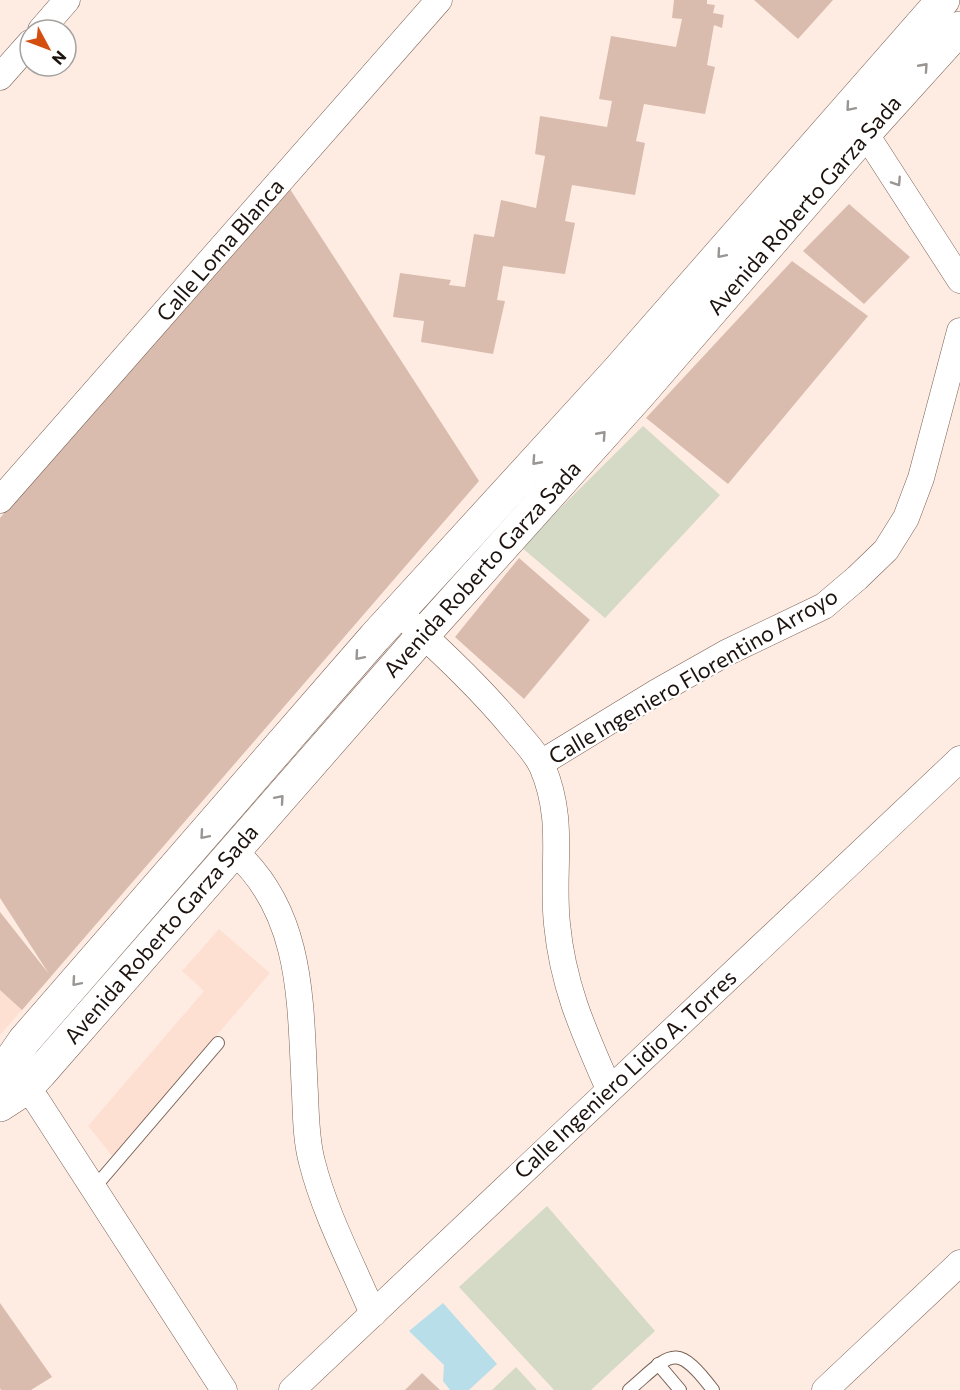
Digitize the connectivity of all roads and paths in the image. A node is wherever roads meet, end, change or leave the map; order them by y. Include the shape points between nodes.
1 (67, 0) edge
2 (439, 0) edge
3 (944, 0) edge
4 (51, 18) edge
5 (960, 28) edge
6 (18, 57) edge
7 (0, 77) edge
8 (865, 133) junction
9 (960, 280) edge
10 (960, 331) edge
11 (0, 500) edge
12 (398, 612) junction
13 (423, 635) junction
14 (960, 759) edge
15 (541, 763) junction
16 (234, 852) junction
17 (218, 1043) dead end
18 (8, 1084) edge
19 (609, 1089) junction
20 (94, 1188) junction
21 (960, 1263) edge
22 (373, 1314) junction
23 (658, 1364) junction
24 (224, 1390) edge
25 (292, 1390) edge
26 (629, 1390) edge
27 (680, 1390) edge
28 (712, 1390) edge
29 (825, 1390) edge

1 - 4 street
2 - 11 street, Calle Loma Blanca
3 -> 12 street, Avenida Roberto Garza Sada via 618,371
8 -> 5 street, Avenida Roberto Garza Sada
6 - 7 street
8 -> 9 street
13 -> 8 street, Avenida Roberto Garza Sada via 641,392
10 - 15 street, Calle Ingeniero Florentino Arroyo via 921,478 906,518 886,550 824,606 726,653
12 - 13 street
12 -> 18 street, Avenida Roberto Garza Sada via 24,1041
13 - 15 street via 501,713
16 -> 13 street, Avenida Roberto Garza Sada
14 - 19 street, Calle Ingeniero Lidio A. Torres
15 - 19 street via 553,794 557,822 556,922 567,986
16 - 18 street, Avenida Roberto Garza Sada
16 - 22 street via 262,882 288,940 298,975 303,1018 311,1161
17 - 20 lane
18 - 20 street via 37,1101
19 - 22 street, Calle Ingeniero Lidio A. Torres
20 - 24 street
21 - 29 street
22 - 25 street, Calle Ingeniero Lidio A. Torres
23 - 26 lane
23 - 27 lane
23 - 28 lane via 680,1357 697,1370

